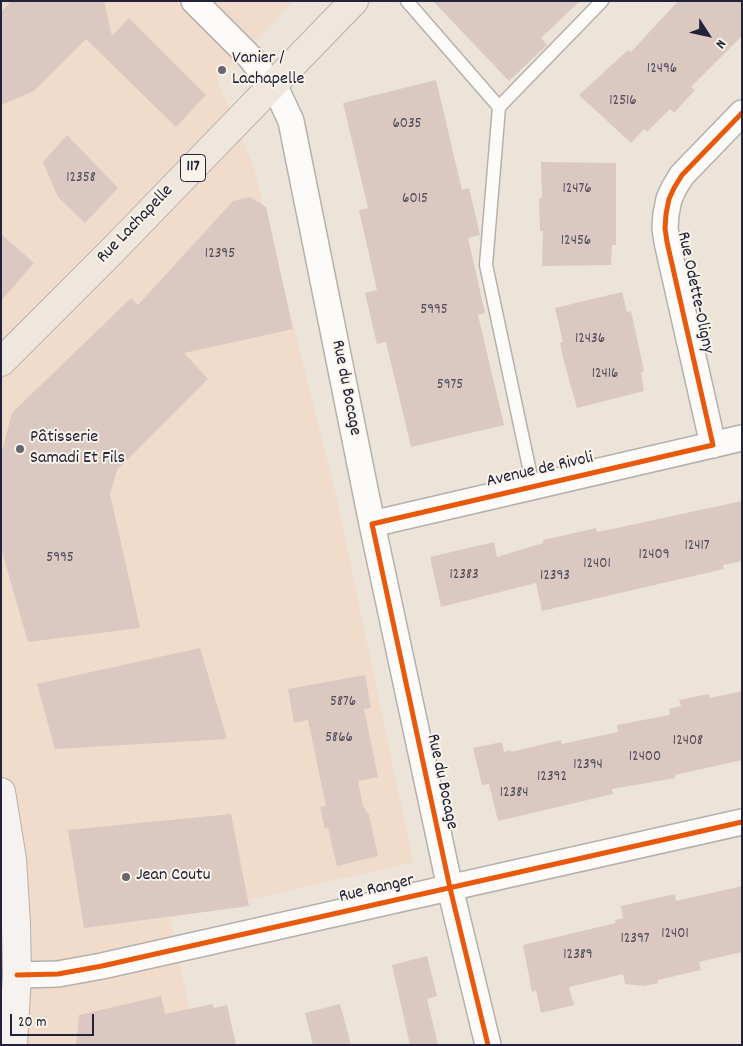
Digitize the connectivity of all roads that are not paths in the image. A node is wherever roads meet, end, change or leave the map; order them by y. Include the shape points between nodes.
1 (194, 1) edge
2 (354, 1) edge
3 (407, 1) edge
4 (602, 1) edge
5 (272, 86) junction
6 (499, 107) junction
7 (742, 113) edge
8 (1, 362) edge
9 (742, 438) edge
10 (713, 445) junction
11 (533, 486) junction
12 (372, 524) junction
13 (1, 792) edge
14 (742, 822) edge
15 (450, 888) junction
16 (17, 975) junction
17 (12, 1045) edge
18 (488, 1045) edge

1 - 5 street, Rue du Bocage via 250,57
2 - 5 main road, Rue Lachapelle / 117
3 - 6 lane
4 - 6 lane
5 - 8 main road, Rue Lachapelle / 117
5 - 12 street, Rue du Bocage via 291,121
6 - 11 lane via 486,265
7 - 10 street, Rue Odette-Oligny via 682,175 669,199 666,214 667,242
9 - 10 street, Avenue de Rivoli
10 - 11 street, Avenue de Rivoli
11 - 12 street, Avenue de Rivoli
12 - 15 street, Rue du Bocage
13 - 16 street via 12,859
14 - 15 street, Rue Ranger
15 - 16 street, Rue Ranger via 102,966 58,974
15 - 18 street, Rue du Bocage
16 - 17 street

